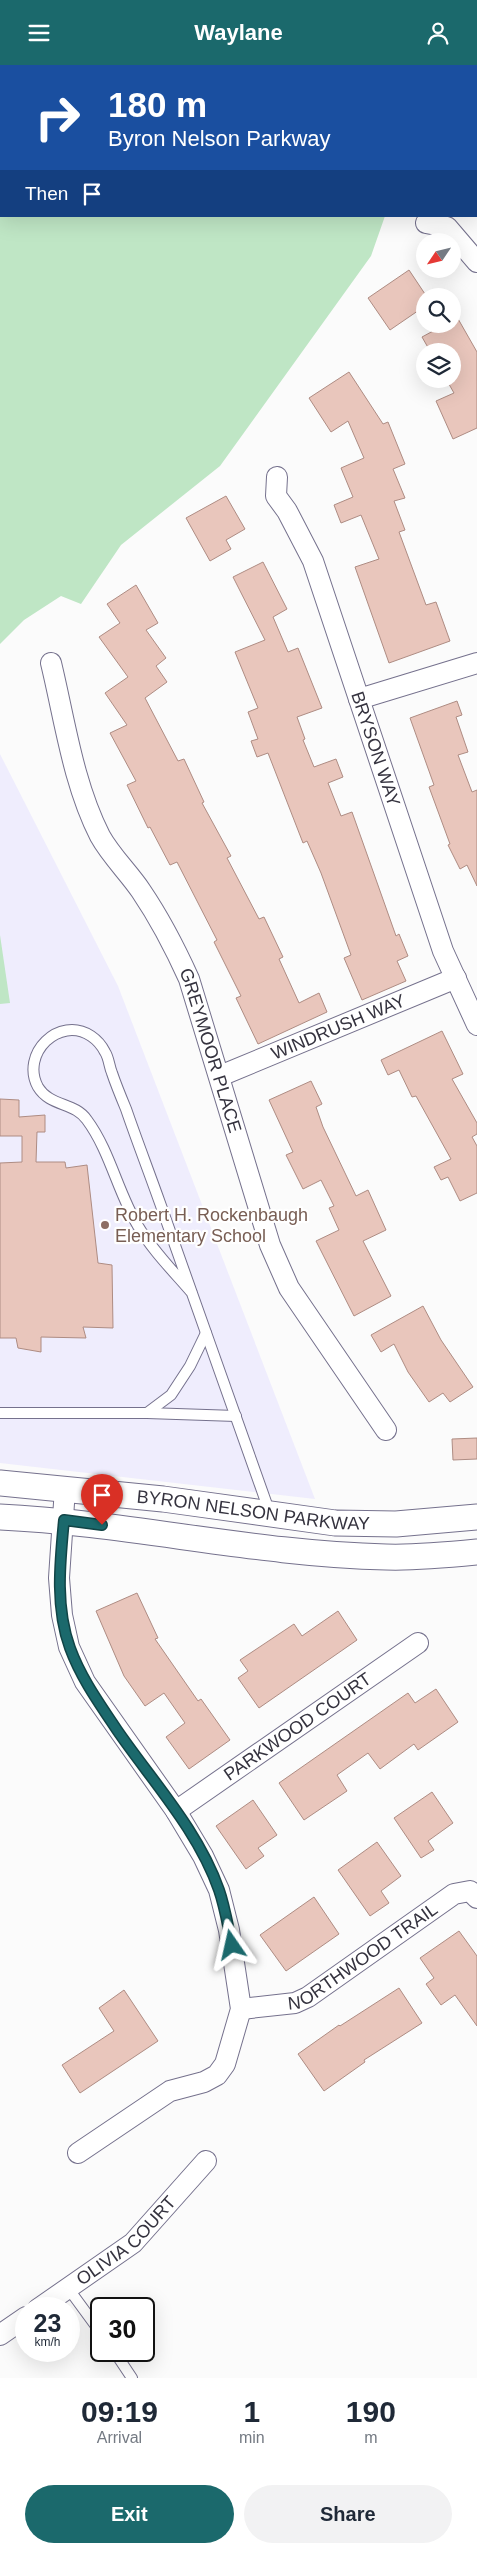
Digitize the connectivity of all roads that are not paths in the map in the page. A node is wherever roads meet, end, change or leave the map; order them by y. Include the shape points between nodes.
1 (426, 223) dead end
2 (477, 263) edge
3 (277, 477) dead end
4 (51, 663) dead end
5 (477, 663) edge
6 (359, 699) junction
7 (456, 978) junction
8 (477, 1025) edge
9 (220, 1076) junction
10 (192, 1293) junction
11 (206, 1333) junction
12 (0, 1413) edge
13 (147, 1413) junction
14 (236, 1416) junction
15 (386, 1431) dead end
16 (0, 1483) edge
17 (65, 1488) junction
18 (266, 1515) junction
19 (0, 1517) edge
20 (477, 1517) edge
21 (64, 1520) junction
22 (477, 1551) edge
23 (418, 1643) dead end
24 (176, 1811) junction
25 (477, 1898) edge
26 (241, 2009) junction
27 (78, 2153) dead end
28 (206, 2161) dead end
29 (68, 2288) junction
30 (55, 2297) edge
31 (90, 2318) edge
32 (15, 2325) edge
33 (0, 2335) edge
34 (121, 2362) edge
35 (132, 2378) edge

1 - 2 street via 447,227
3 - 6 street, BRYSON WAY via 276,496 313,561
4 - 9 street, GREYMOOR PLACE via 73,759 91,816 102,839 141,891 171,939 189,979
5 - 6 street
6 - 7 street, BRYSON WAY via 443,951
7 - 8 street, BRYSON WAY
7 - 9 street, WINDRUSH WAY
9 - 15 street, GREYMOOR PLACE via 270,1245 289,1288
10 - 10 lane via 138,1226 88,1121 70,1106 47,1097 38,1087 34,1062 45,1040 55,1033 67,1030 90,1035 106,1053
10 - 11 lane
11 - 13 lane via 190,1367 170,1395
11 - 14 lane
12 - 13 lane
13 - 14 lane
14 - 18 lane via 266,1502
16 - 17 street, BYRON NELSON PARKWAY
17 - 18 street, BYRON NELSON PARKWAY
17 - 21 street
18 - 20 street, BYRON NELSON PARKWAY via 335,1523 396,1524
19 - 21 street, BYRON NELSON PARKWAY
21 - 22 street, BYRON NELSON PARKWAY via 293,1552 388,1557
21 - 24 street via 59,1578 69,1647 85,1682
23 - 24 street, PARKWOOD COURT
24 - 26 street via 219,1890 229,1930
25 - 26 street, NORTHWOOD TRAIL via 470,1891 454,1894 308,1997 295,2003
26 - 27 street via 225,2064 217,2075 170,2091
28 - 29 street, OLIVIA COURT via 133,2243
29 - 30 street, OLIVIA COURT
29 - 31 lane
32 - 33 street
34 - 35 lane

